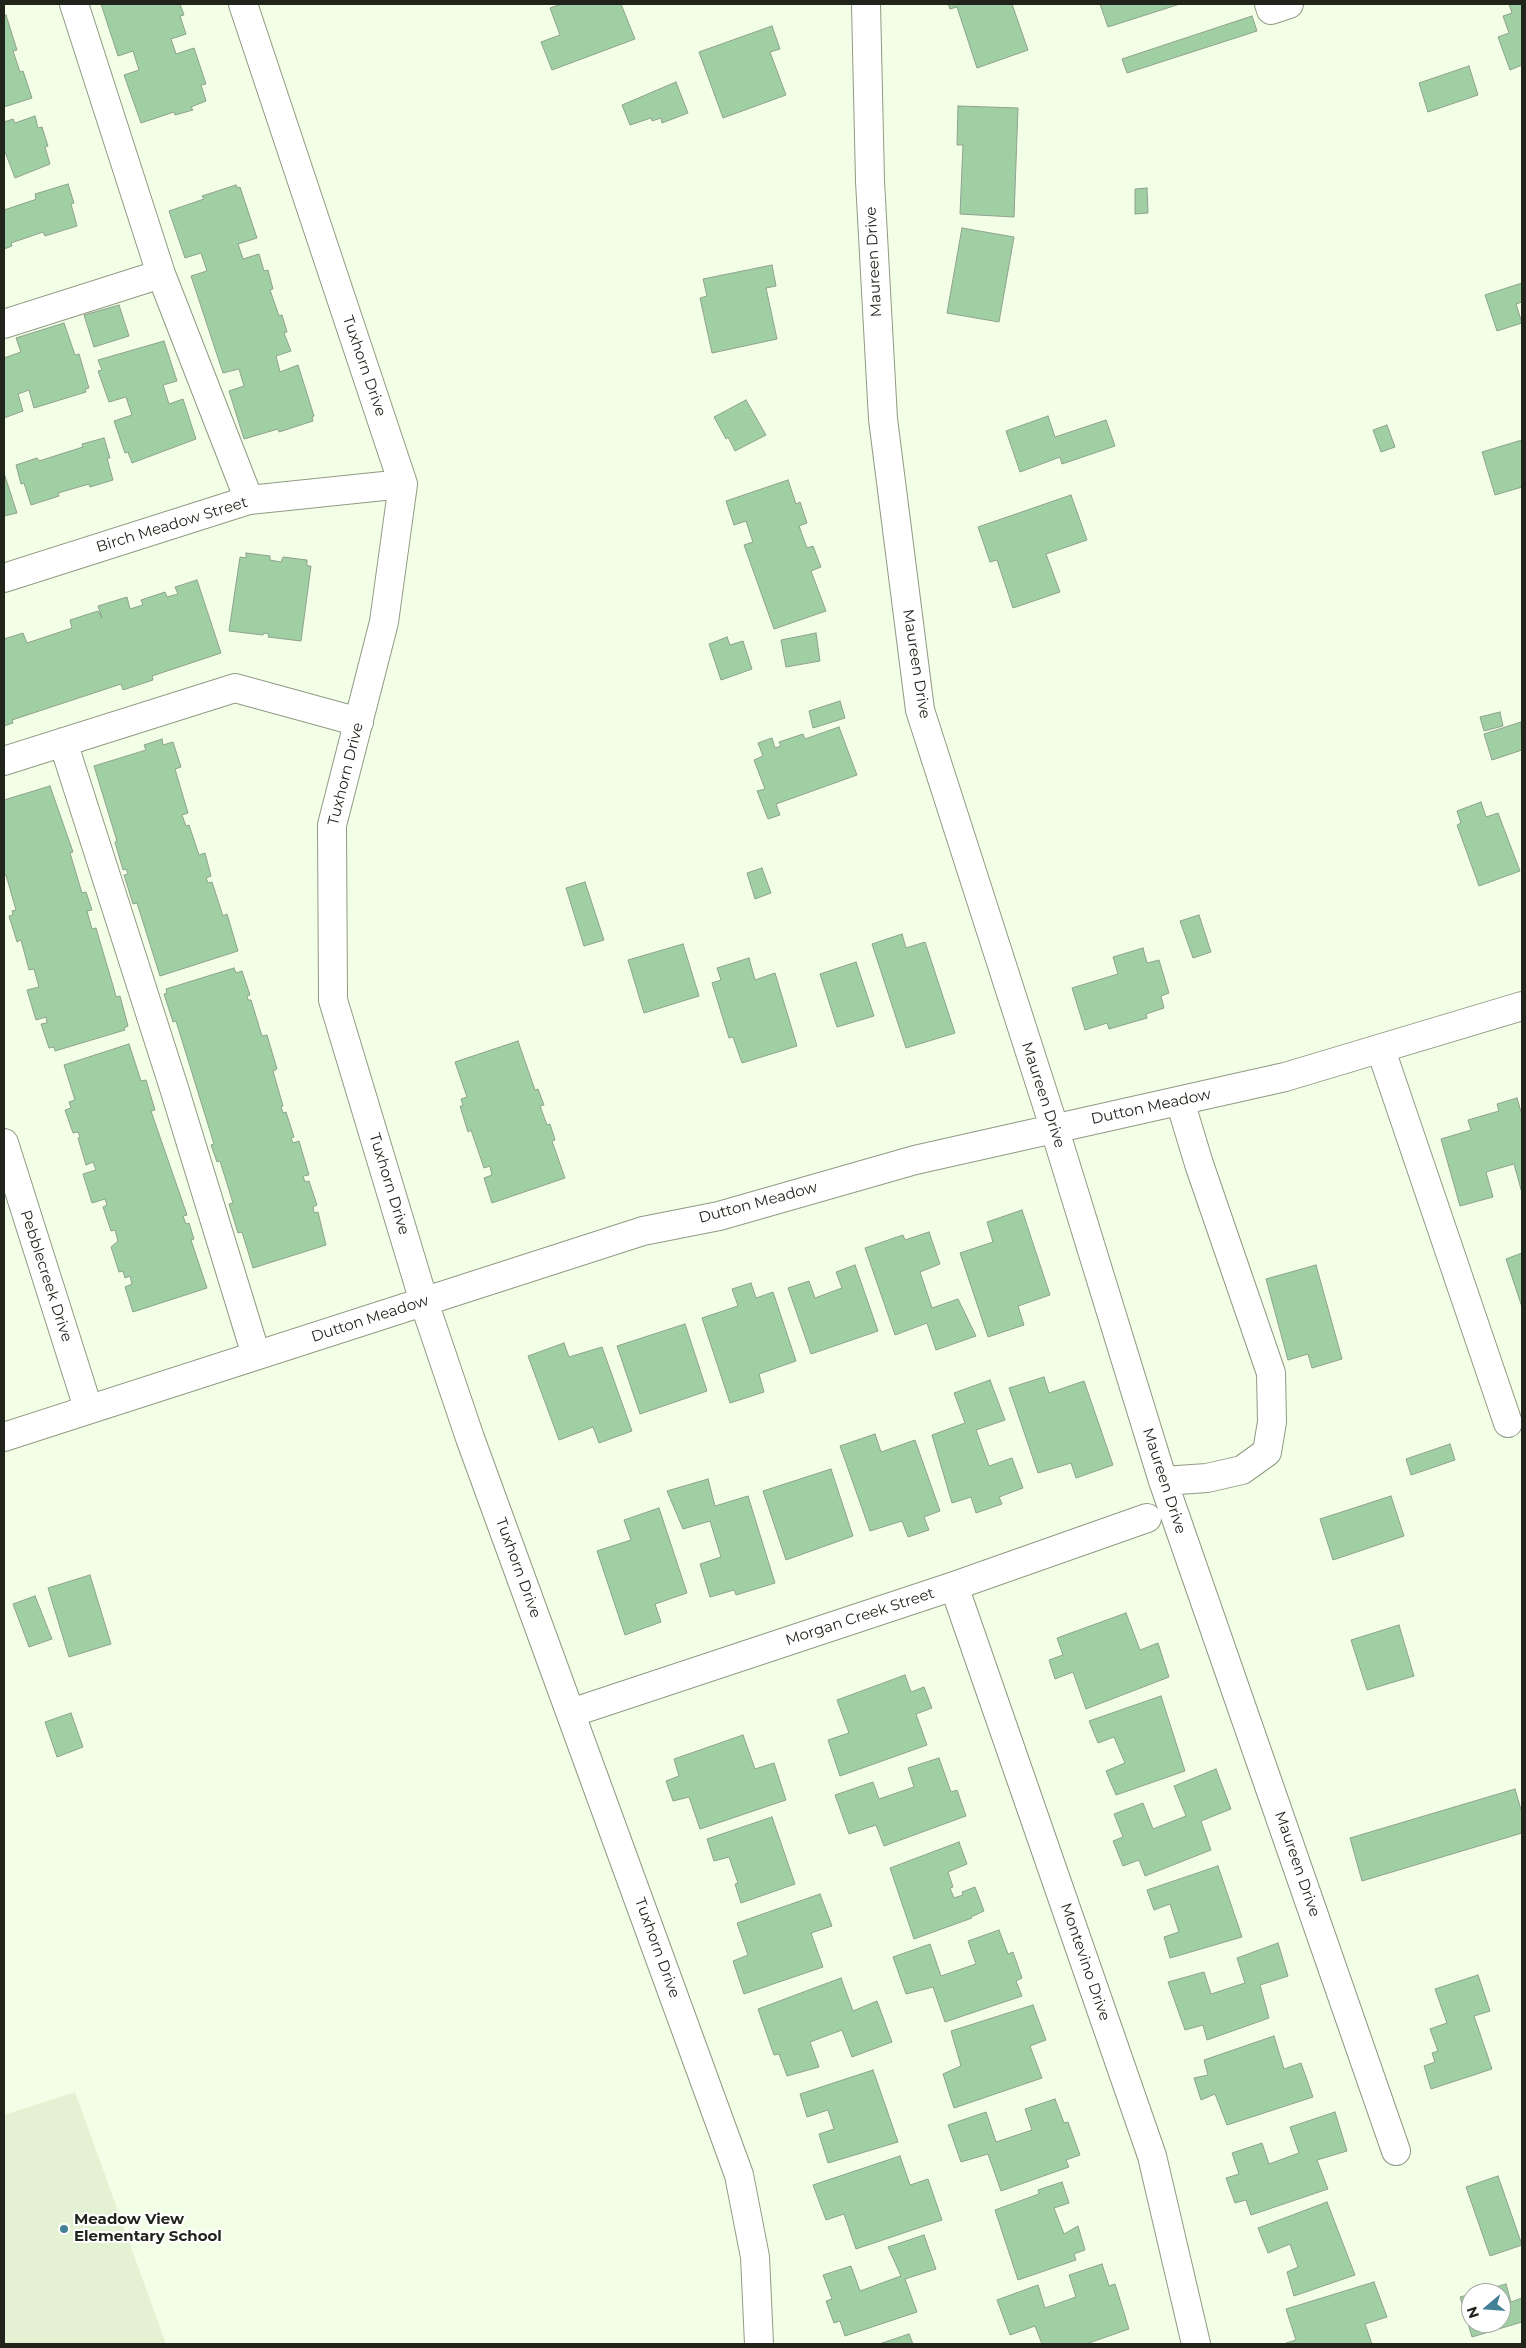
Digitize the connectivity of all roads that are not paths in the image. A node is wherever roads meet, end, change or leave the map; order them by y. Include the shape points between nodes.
1 (74, 4) edge
2 (242, 4) edge
3 (866, 4) edge
4 (1268, 4) edge
5 (1289, 4) edge
6 (160, 274) junction
7 (4, 324) edge
8 (403, 484) junction
9 (249, 500) junction
10 (4, 578) edge
11 (359, 722) junction
12 (63, 742) junction
13 (4, 761) edge
14 (1522, 1006) edge
15 (1380, 1050) junction
16 (1180, 1101) junction
17 (1054, 1128) junction
18 (4, 1143) edge
19 (424, 1302) junction
20 (256, 1355) junction
21 (88, 1408) junction
22 (1508, 1423) dead end
23 (4, 1437) edge
24 (1163, 1482) junction
25 (1148, 1518) dead end
26 (954, 1586) junction
27 (571, 1713) junction
28 (1396, 2151) dead end
29 (760, 2344) edge
30 (1196, 2344) edge

1 - 6 street
2 - 8 street, Tuxhorn Drive
3 - 17 street, Maureen Drive via 870,181 883,419 920,710
4 - 5 street via 1271,10
6 - 7 street
6 - 9 street
8 - 9 street, Birch Meadow Street
8 - 11 street, Tuxhorn Drive via 384,622
9 - 10 street, Birch Meadow Street
11 - 12 street via 236,688
11 - 19 street, Tuxhorn Drive via 332,825 333,1000
12 - 13 street
12 - 20 street
14 - 15 street, Dutton Meadow
15 - 16 street, Dutton Meadow via 1285,1077
15 - 22 street
16 - 17 street, Dutton Meadow
16 - 24 street via 1271,1373 1272,1422 1267,1452 1242,1470 1207,1478
17 - 19 street, Dutton Meadow via 915,1160 719,1216 643,1231
17 - 24 street, Maureen Drive
18 - 21 street, Pebblecreek Drive
19 - 20 street, Dutton Meadow
19 - 27 street, Tuxhorn Drive
20 - 21 street, Dutton Meadow
21 - 23 street, Dutton Meadow
24 - 28 street, Maureen Drive
25 - 26 street, Morgan Creek Street
26 - 27 street, Morgan Creek Street
26 - 30 street, Montevino Drive via 1152,2156
27 - 29 street, Tuxhorn Drive via 739,2175 755,2257

